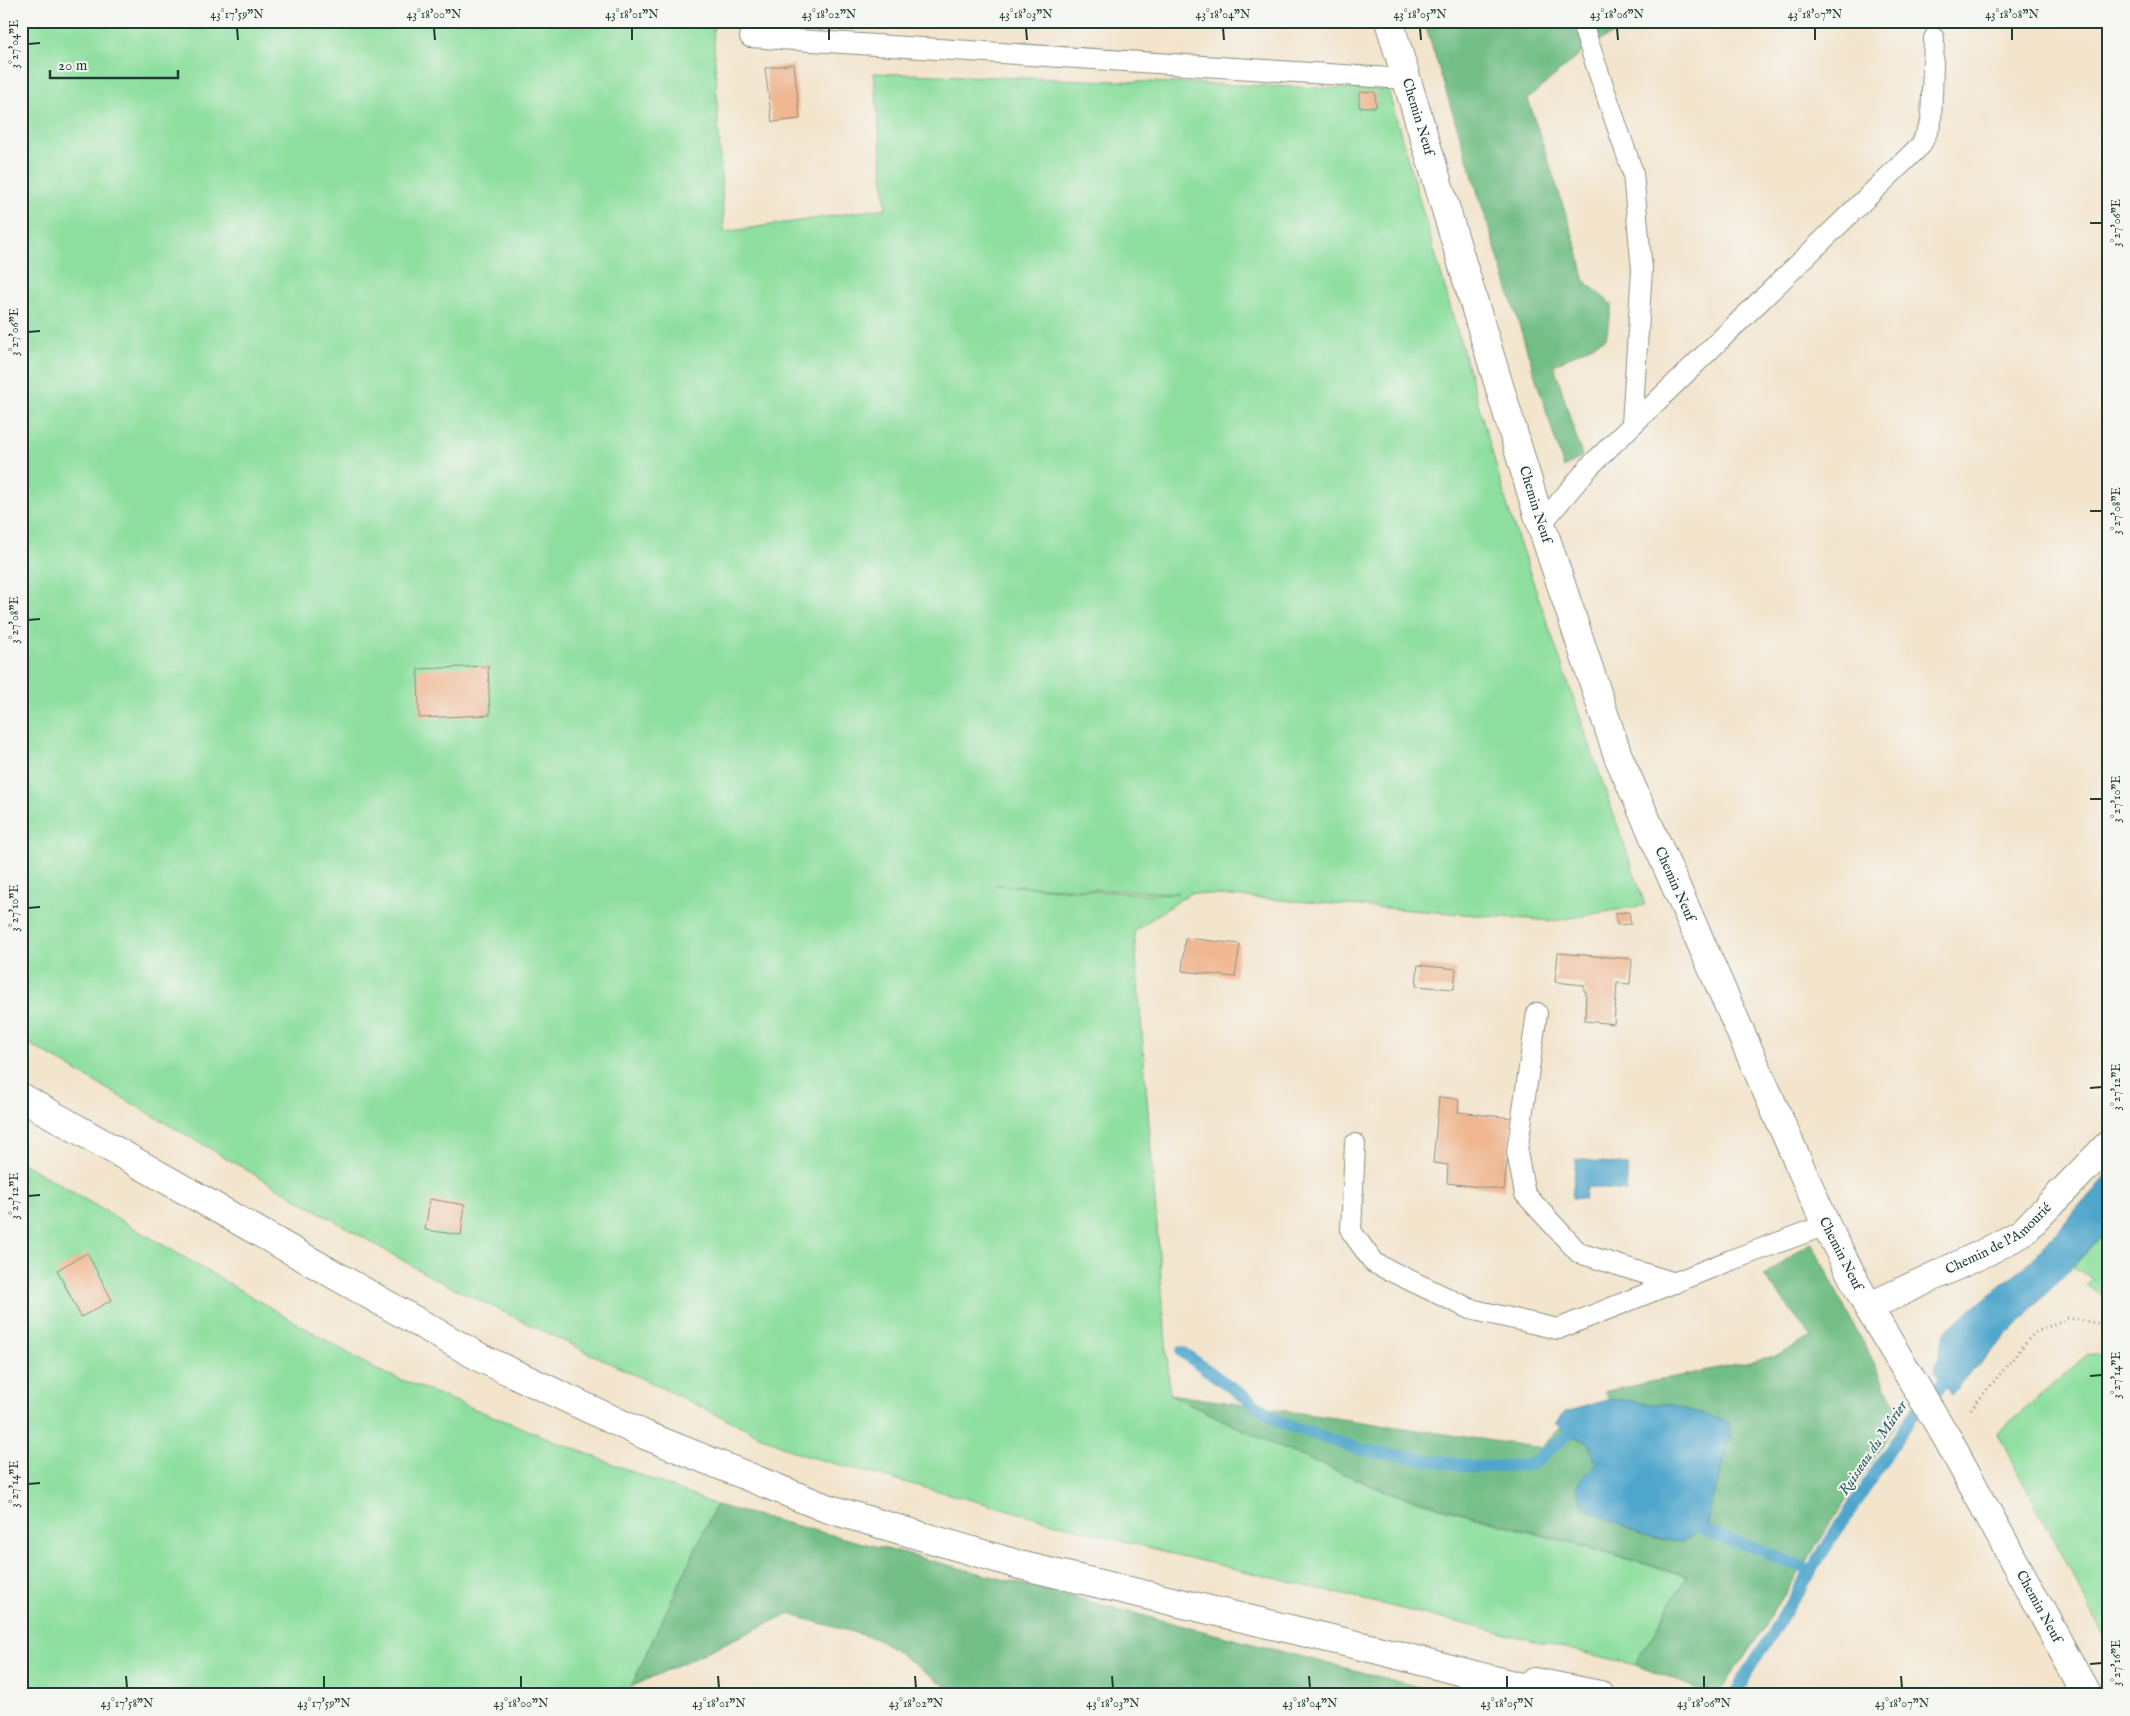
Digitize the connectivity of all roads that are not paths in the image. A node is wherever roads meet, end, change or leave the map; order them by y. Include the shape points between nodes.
1 (1389, 21) edge
2 (1580, 21) edge
3 (750, 37) dead end
4 (1934, 38) dead end
5 (1406, 78) junction
6 (1632, 424) junction
7 (1542, 524) junction
8 (1537, 1013) dead end
9 (21, 1097) edge
10 (1355, 1144) dead end
11 (2109, 1144) edge
12 (1826, 1225) junction
13 (1675, 1283) junction
14 (1868, 1307) junction
15 (1378, 1650) junction
16 (1551, 1695) edge
17 (1600, 1695) edge
18 (2087, 1695) edge

1 - 5 street, Chemin Neuf
2 - 6 lane via 1633,173 1642,270
3 - 5 lane
4 - 6 lane via 1932,123 1921,145
5 - 7 street, Chemin Neuf
6 - 7 lane via 1590,466
7 - 12 street, Chemin Neuf via 1618,756
8 - 13 lane via 1517,1152 1525,1194 1579,1252
9 - 15 street via 481,1358 645,1435 826,1508 1020,1565
10 - 13 lane via 1351,1231 1374,1263 1470,1309 1558,1329
11 - 14 street, Chemin de l'Amourié via 2022,1233
12 - 13 lane
12 - 14 street, Chemin Neuf
14 - 18 street, Chemin Neuf via 1942,1430
15 - 16 street
15 - 17 street

